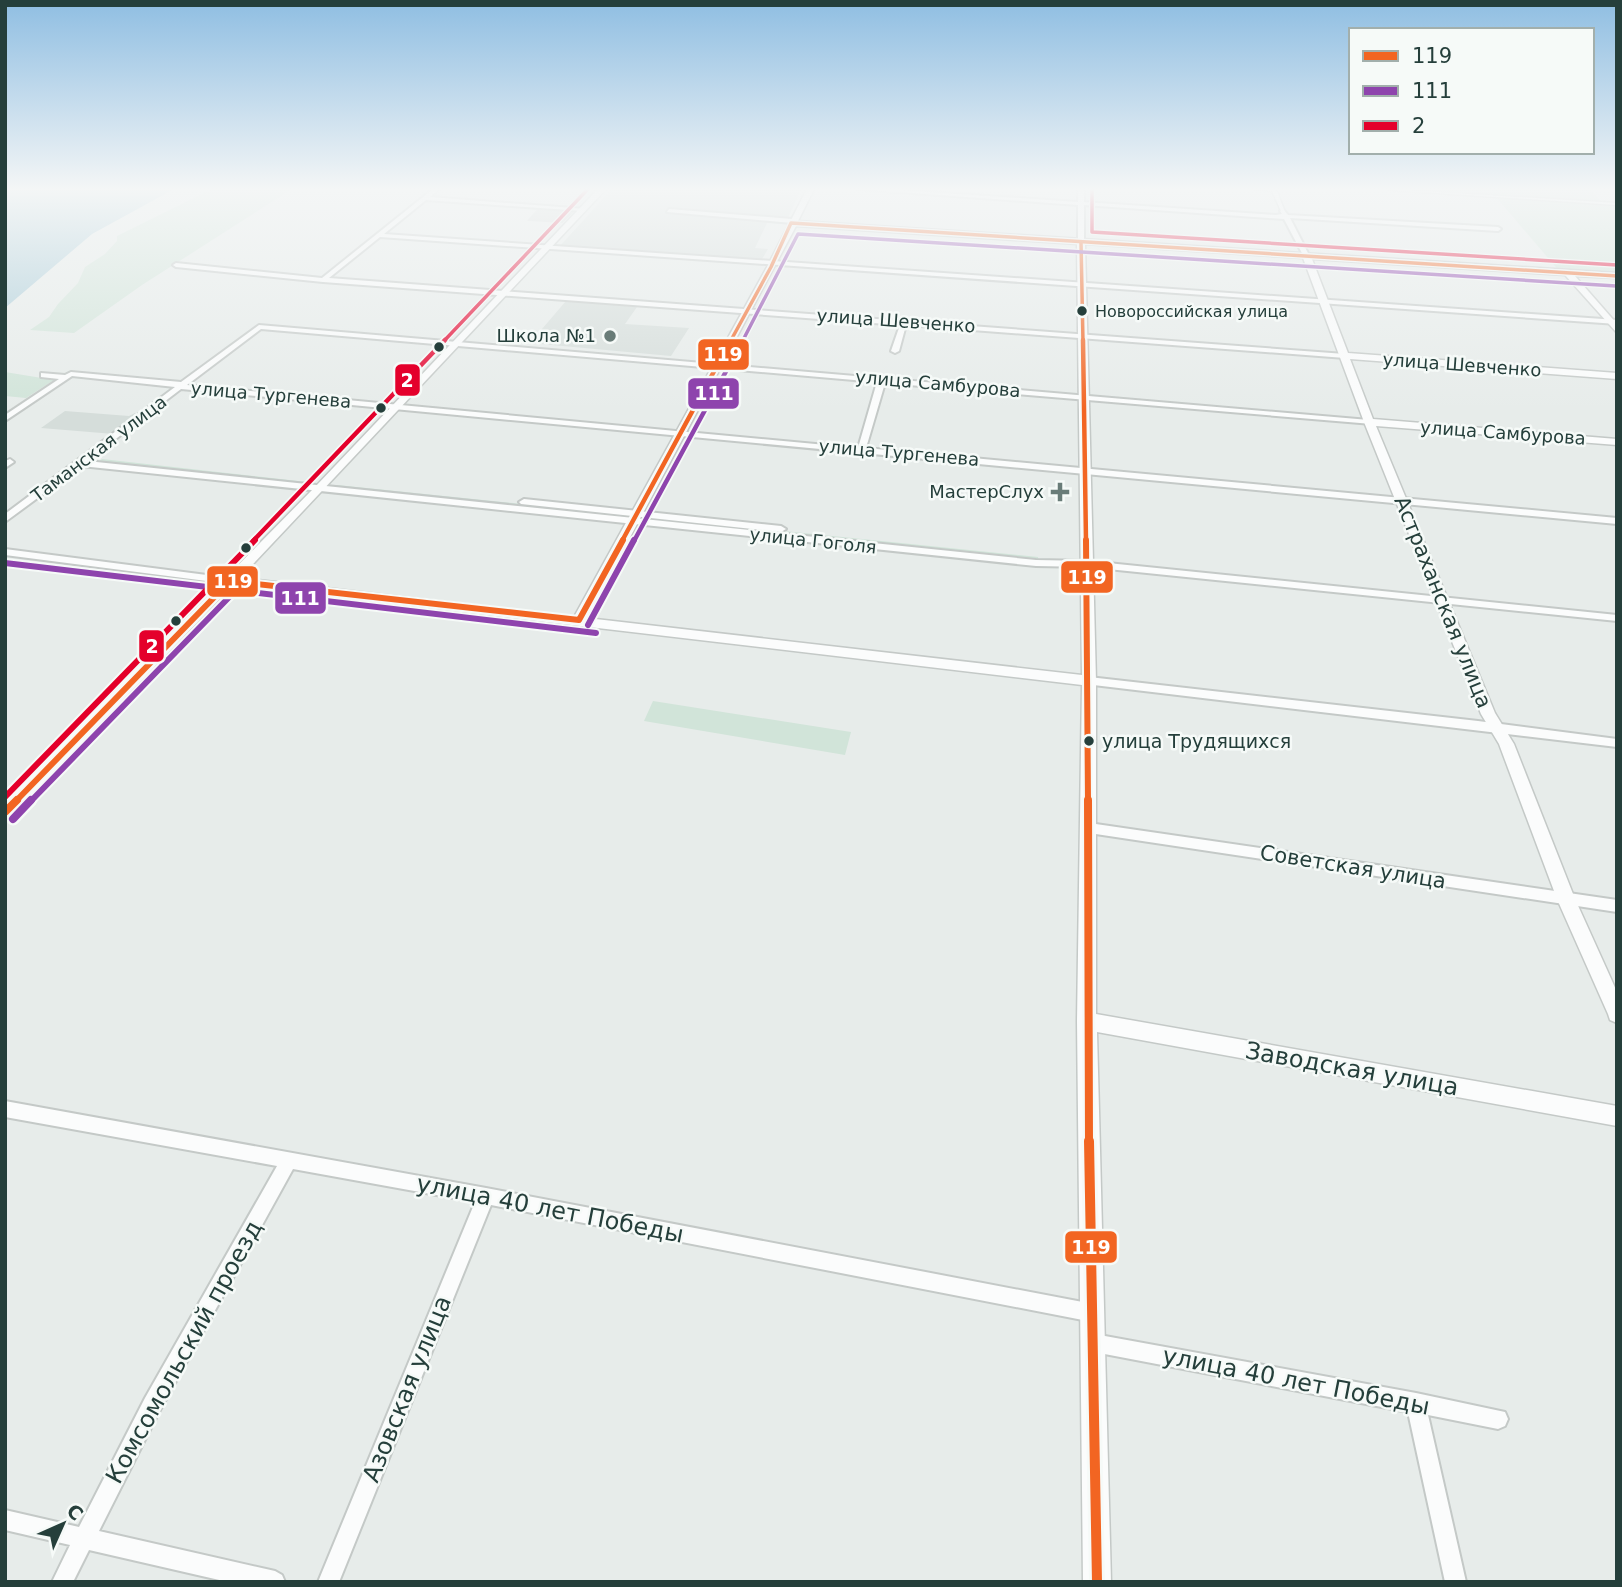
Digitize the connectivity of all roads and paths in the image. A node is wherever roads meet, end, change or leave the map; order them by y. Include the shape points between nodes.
1 (343, 263) edge
2 (533, 263) edge
3 (773, 263) joint
4 (1081, 263) edge
5 (1309, 263) edge
6 (1406, 263) edge
7 (176, 265) dead end
8 (1568, 273) junction
9 (1617, 276) edge
10 (323, 279) junction
11 (1082, 285) junction
12 (503, 292) junction
13 (1323, 302) junction
14 (747, 311) junction
15 (904, 322) junction
16 (1613, 322) edge
17 (259, 327) joint
18 (1617, 330) edge
19 (1084, 335) junction
20 (456, 344) junction
21 (895, 351) dead end
22 (1345, 356) junction
23 (717, 366) junction
24 (44, 375) dead end
25 (1617, 376) edge
26 (66, 377) junction
27 (882, 380) junction
28 (180, 387) junction
29 (1083, 396) junction
30 (395, 407) junction
31 (5, 419) edge
32 (1370, 422) junction
33 (681, 434) junction
34 (1617, 442) edge
35 (862, 450) junction
36 (90, 456) junction
37 (80, 463) junction
38 (1085, 470) junction
39 (322, 485) junction
40 (1402, 501) junction
41 (635, 518) junction
42 (5, 519) edge
43 (1617, 520) edge
44 (5, 552) edge
45 (1088, 564) junction
46 (230, 581) junction
47 (1444, 600) junction
48 (1617, 618) edge
49 (579, 620) junction
50 (1089, 681) junction
51 (1496, 728) junction
52 (1617, 743) edge
53 (5, 812) edge
54 (1089, 828) junction
55 (1566, 899) junction
56 (1617, 906) edge
57 (1617, 1014) edge
58 (1087, 1021) junction
59 (5, 1109) edge
60 (1617, 1116) edge
61 (289, 1161) junction
62 (486, 1196) junction
63 (1093, 1313) junction
64 (1094, 1343) junction
65 (1416, 1404) junction
66 (1498, 1419) dead end
67 (5, 1520) edge
68 (84, 1538) junction
69 (62, 1582) edge
70 (275, 1582) edge
71 (328, 1582) edge
72 (1097, 1582) edge
73 (1456, 1582) edge

1 - 10 street
2 - 12 street
3 - 11 street
3 - 14 street
4 - 11 street
5 - 13 street, Астраханская улица
6 - 8 street
7 - 10 street, улица Шевченко
8 - 9 street
8 - 16 street
10 - 12 street, улица Шевченко
11 - 13 street
11 - 19 street
12 - 14 street, улица Шевченко
12 - 20 street
13 - 16 street
13 - 22 street, Астраханская улица
14 - 15 street, улица Шевченко
14 - 23 street
15 - 19 street, улица Шевченко
15 - 21 street
16 - 18 street
17 - 20 street, улица Самбурова
17 - 28 street, Таманская улица
19 - 22 street, улица Шевченко
19 - 29 street
20 - 23 street, улица Самбурова
20 - 30 street
22 - 25 street, улица Шевченко
22 - 32 street, Астраханская улица
23 - 27 street, улица Самбурова
23 - 33 street
24 - 26 street, улица Тургенева
26 - 28 street, улица Тургенева
26 - 31 street
27 - 29 street, улица Самбурова
27 - 35 street
28 - 30 street, улица Тургенева
28 - 36 street, Таманская улица
29 - 32 street, улица Самбурова
29 - 38 street
30 - 33 street, улица Тургенева
30 - 39 street
32 - 34 street, улица Самбурова
32 - 40 street, Астраханская улица
33 - 35 street, улица Тургенева
33 - 41 street
35 - 38 street, улица Тургенева
36 - 37 street, Таманская улица
36 - 39 street, улица Гоголя
37 - 39 street, улица Гоголя
37 - 42 street, Таманская улица
38 - 40 street, улица Тургенева
38 - 45 street
39 - 41 street, улица Гоголя
39 - 46 street
40 - 43 street, улица Тургенева
40 - 47 street, Астраханская улица
41 - 45 street, улица Гоголя via 1036,563
41 - 49 street
44 - 46 street
45 - 47 street, улица Гоголя
45 - 50 street
46 - 49 street
46 - 53 street
47 - 48 street, улица Гоголя
47 - 51 street, Астраханская улица
49 - 50 street
50 - 51 street
50 - 54 street
51 - 52 street
51 - 55 street, Астраханская улица
54 - 55 street, Советская улица
54 - 58 street
55 - 56 street, Советская улица
55 - 57 street, Астраханская улица
58 - 60 street, Заводская улица
58 - 63 street
59 - 61 street, улица 40 лет Победы
61 - 62 street, улица 40 лет Победы
61 - 68 street, Комсомольский проезд via 152,1405
62 - 63 street, улица 40 лет Победы
62 - 71 street, Азовская улица
63 - 64 street
64 - 65 street, улица 40 лет Победы
64 - 72 street
65 - 66 street, улица 40 лет Победы
65 - 73 street
67 - 68 street
68 - 69 street, Комсомольский проезд
68 - 70 street

